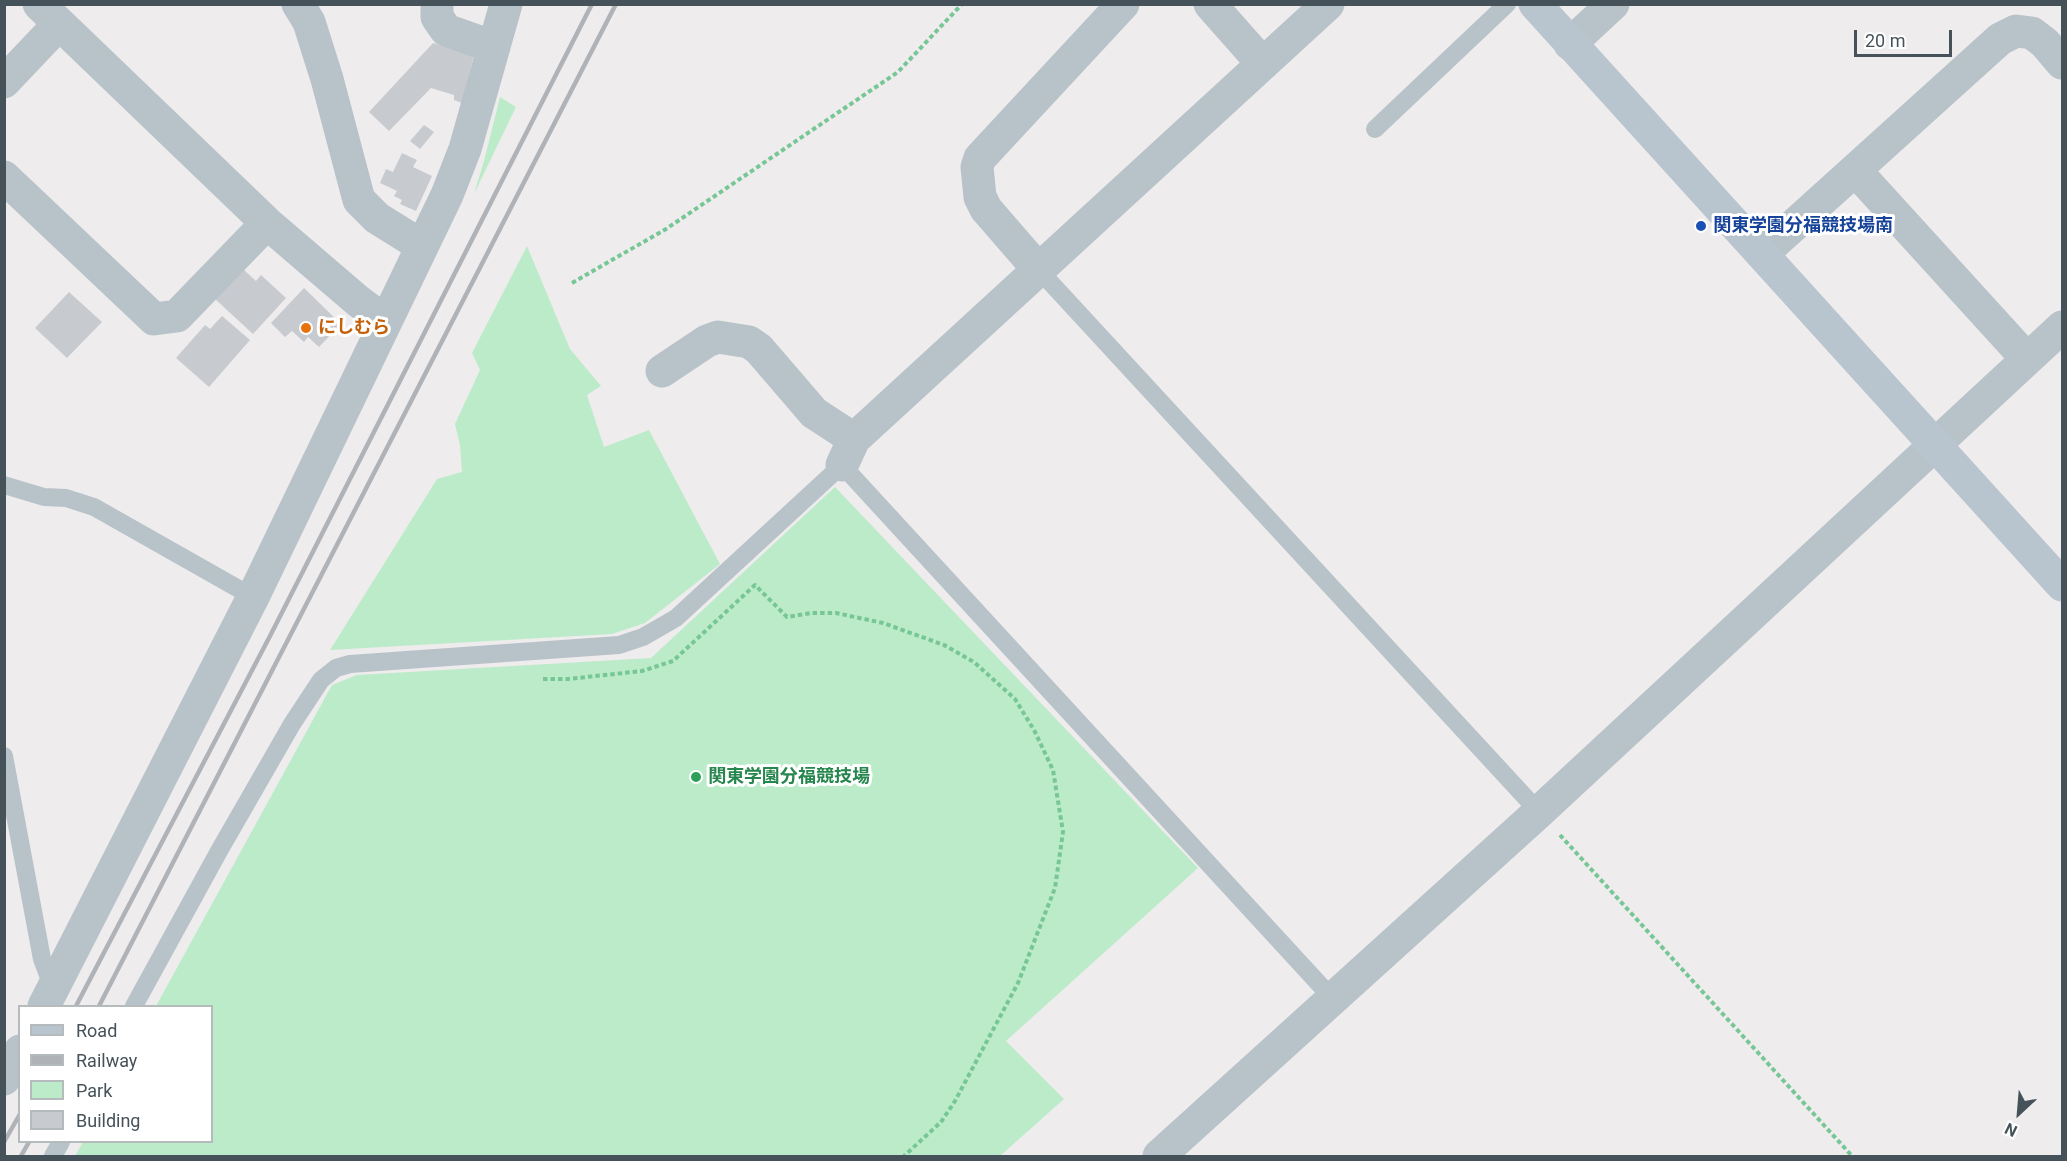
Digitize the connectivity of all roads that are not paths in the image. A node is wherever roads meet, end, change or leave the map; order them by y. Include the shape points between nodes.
1 (298, 4) edge
2 (437, 4) edge
3 (506, 4) edge
4 (1123, 4) edge
5 (1210, 4) edge
6 (1328, 4) edge
7 (1507, 4) edge
8 (1535, 4) edge
9 (1613, 4) edge
10 (49, 14) edge
11 (1570, 44) junction
12 (494, 47) junction
13 (2062, 63) edge
14 (1263, 64) junction
15 (4, 82) edge
16 (1375, 129) dead end
17 (1855, 171) junction
18 (4, 177) edge
19 (267, 223) junction
20 (422, 246) junction
21 (1762, 254) junction
22 (1038, 270) junction
23 (385, 321) junction
24 (2062, 327) edge
25 (2027, 359) junction
26 (662, 371) dead end
27 (1934, 444) junction
28 (848, 452) junction
29 (4, 485) edge
30 (2062, 585) edge
31 (253, 597) junction
32 (4, 756) edge
33 (1539, 812) junction
34 (49, 997) edge
35 (1333, 999) junction
36 (135, 1005) edge
37 (18, 1054) edge
38 (4, 1079) edge
39 (1159, 1156) edge

1 - 20 street via 309,22 327,79 359,200 376,218
2 - 12 street via 437,17 446,30
3 - 12 street
4 - 22 street via 980,158 977,167 980,197 986,209
5 - 14 street
6 - 14 street
7 - 16 lane
8 - 11 street
9 - 11 street
10 - 15 street
10 - 19 street
11 - 21 street
12 - 20 street via 465,149
13 - 17 street via 2032,33 2016,31 2000,39
14 - 22 street
17 - 21 street
17 - 25 street
18 - 19 street via 154,319 177,316
19 - 23 street
20 - 23 street
21 - 27 street
22 - 28 street
22 - 33 lane
23 - 31 street
24 - 25 street
25 - 27 street
26 - 28 street via 718,337 749,342
27 - 30 street
27 - 33 street
28 - 35 lane
28 - 36 lane via 676,618 643,637 619,645 336,668 321,680 292,724
29 - 31 lane via 93,507
31 - 34 street
32 - 34 lane
33 - 35 street
35 - 39 street
37 - 38 street

